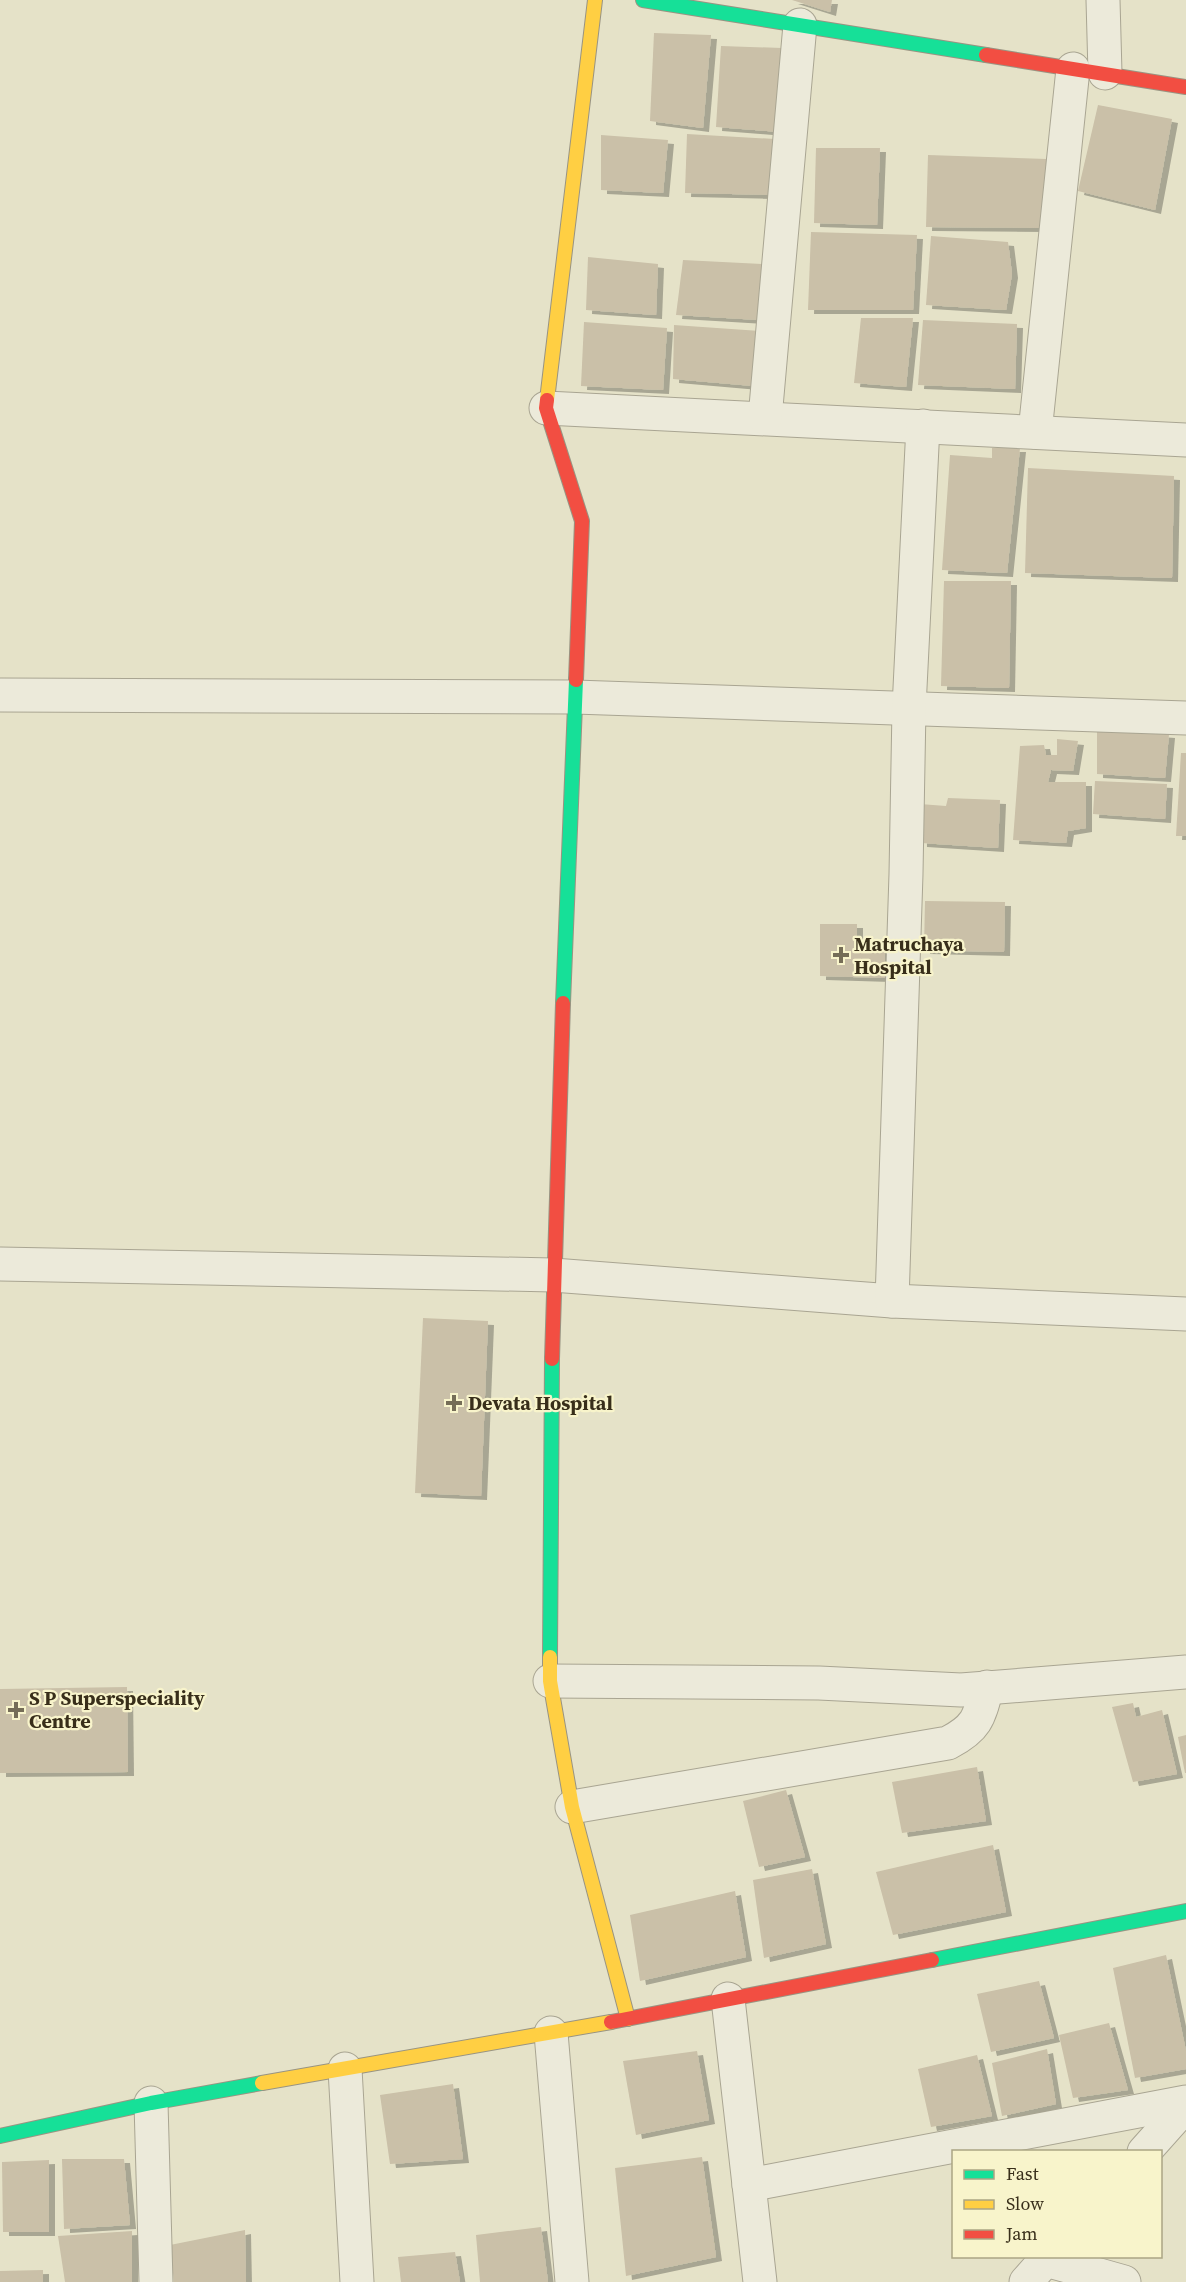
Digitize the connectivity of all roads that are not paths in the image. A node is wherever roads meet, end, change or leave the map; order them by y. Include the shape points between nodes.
1 (595, 0) edge
2 (643, 0) edge
3 (1102, 0) edge
4 (800, 25) junction
5 (1073, 69) junction
6 (1105, 73) junction
7 (1186, 87) edge
8 (546, 408) junction
9 (765, 418) junction
10 (922, 426) junction
11 (1035, 432) junction
12 (1186, 440) edge
13 (0, 696) edge
14 (575, 697) junction
15 (909, 708) junction
16 (1186, 718) edge
17 (0, 1264) edge
18 (553, 1275) junction
19 (892, 1301) junction
20 (1186, 1314) edge
21 (1186, 1672) edge
22 (550, 1681) junction
23 (987, 1688) junction
24 (572, 1807) junction
25 (1186, 1911) edge
26 (728, 1999) junction
27 (628, 2019) junction
28 (551, 2032) junction
29 (345, 2069) junction
30 (152, 2103) junction
31 (1186, 2103) edge
32 (0, 2136) edge
33 (1145, 2150) edge
34 (749, 2185) junction
35 (1040, 2266) edge
36 (156, 2282) edge
37 (357, 2282) edge
38 (572, 2282) edge
39 (760, 2282) edge
40 (1124, 2282) edge

1 - 8 street
2 - 4 street
3 - 6 street
4 - 5 street
4 - 9 street
5 - 6 street
5 - 11 street
6 - 7 street
8 - 9 street
8 - 14 street via 582,521
9 - 10 street
10 - 11 street
10 - 15 street
11 - 12 street
13 - 14 street
14 - 15 street
14 - 18 street
15 - 16 street
15 - 19 street
17 - 18 street
18 - 19 street
18 - 22 street
19 - 20 street
21 - 23 street
22 - 23 street
22 - 24 street
23 - 24 street via 978,1719 966,1733 948,1743
24 - 27 street
25 - 26 street
26 - 27 street
26 - 34 street
27 - 28 street
28 - 29 street
28 - 38 street
29 - 30 street
29 - 37 street
30 - 32 street
30 - 36 street
31 - 33 street
31 - 34 street
34 - 39 street
35 - 40 street

